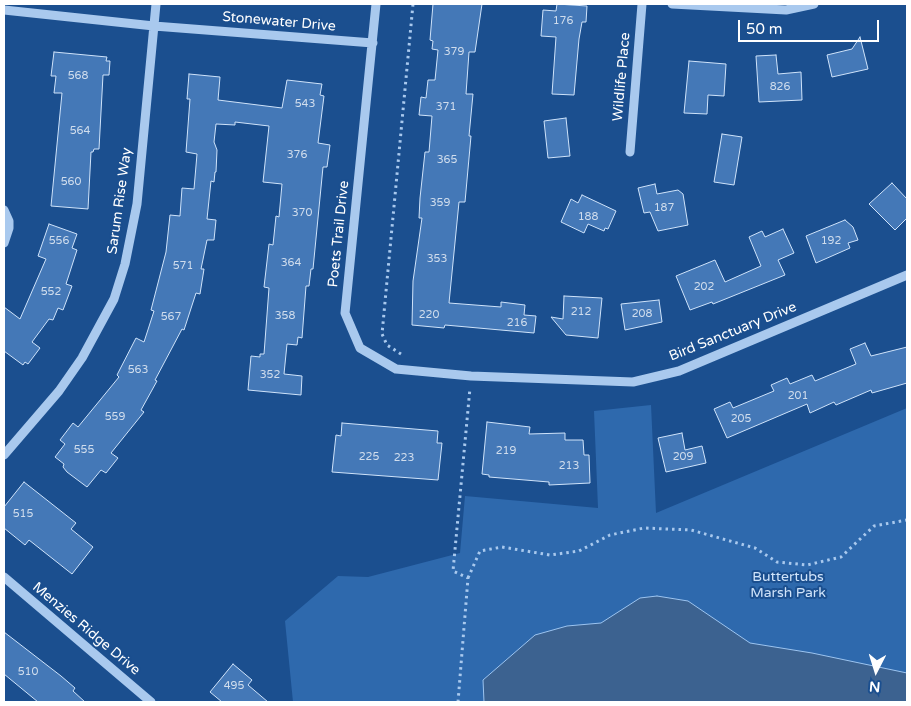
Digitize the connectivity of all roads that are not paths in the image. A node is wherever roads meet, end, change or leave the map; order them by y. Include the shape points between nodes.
1 (156, 4) edge
2 (376, 4) edge
3 (642, 4) edge
4 (672, 4) edge
5 (814, 4) edge
6 (4, 10) edge
7 (154, 26) junction
8 (373, 43) junction
9 (630, 152) dead end
10 (4, 210) edge
11 (4, 243) edge
12 (907, 275) edge
13 (471, 376) joint
14 (4, 455) edge
15 (4, 577) edge
16 (151, 702) edge

1 - 7 street, Sarum Rise Way
2 - 8 street, Poets Trail Drive
3 - 9 street, Wildlife Place
4 - 5 street via 786,10
6 - 7 street, Stonewater Drive
7 - 8 street, Stonewater Drive
7 - 14 street, Sarum Rise Way via 136,212 114,299 82,358
8 - 13 street, Poets Trail Drive via 345,313 360,348 396,369
10 - 11 street via 9,221
12 - 13 street, Bird Sanctuary Drive via 679,370 633,382
15 - 16 street, Menzies Ridge Drive

